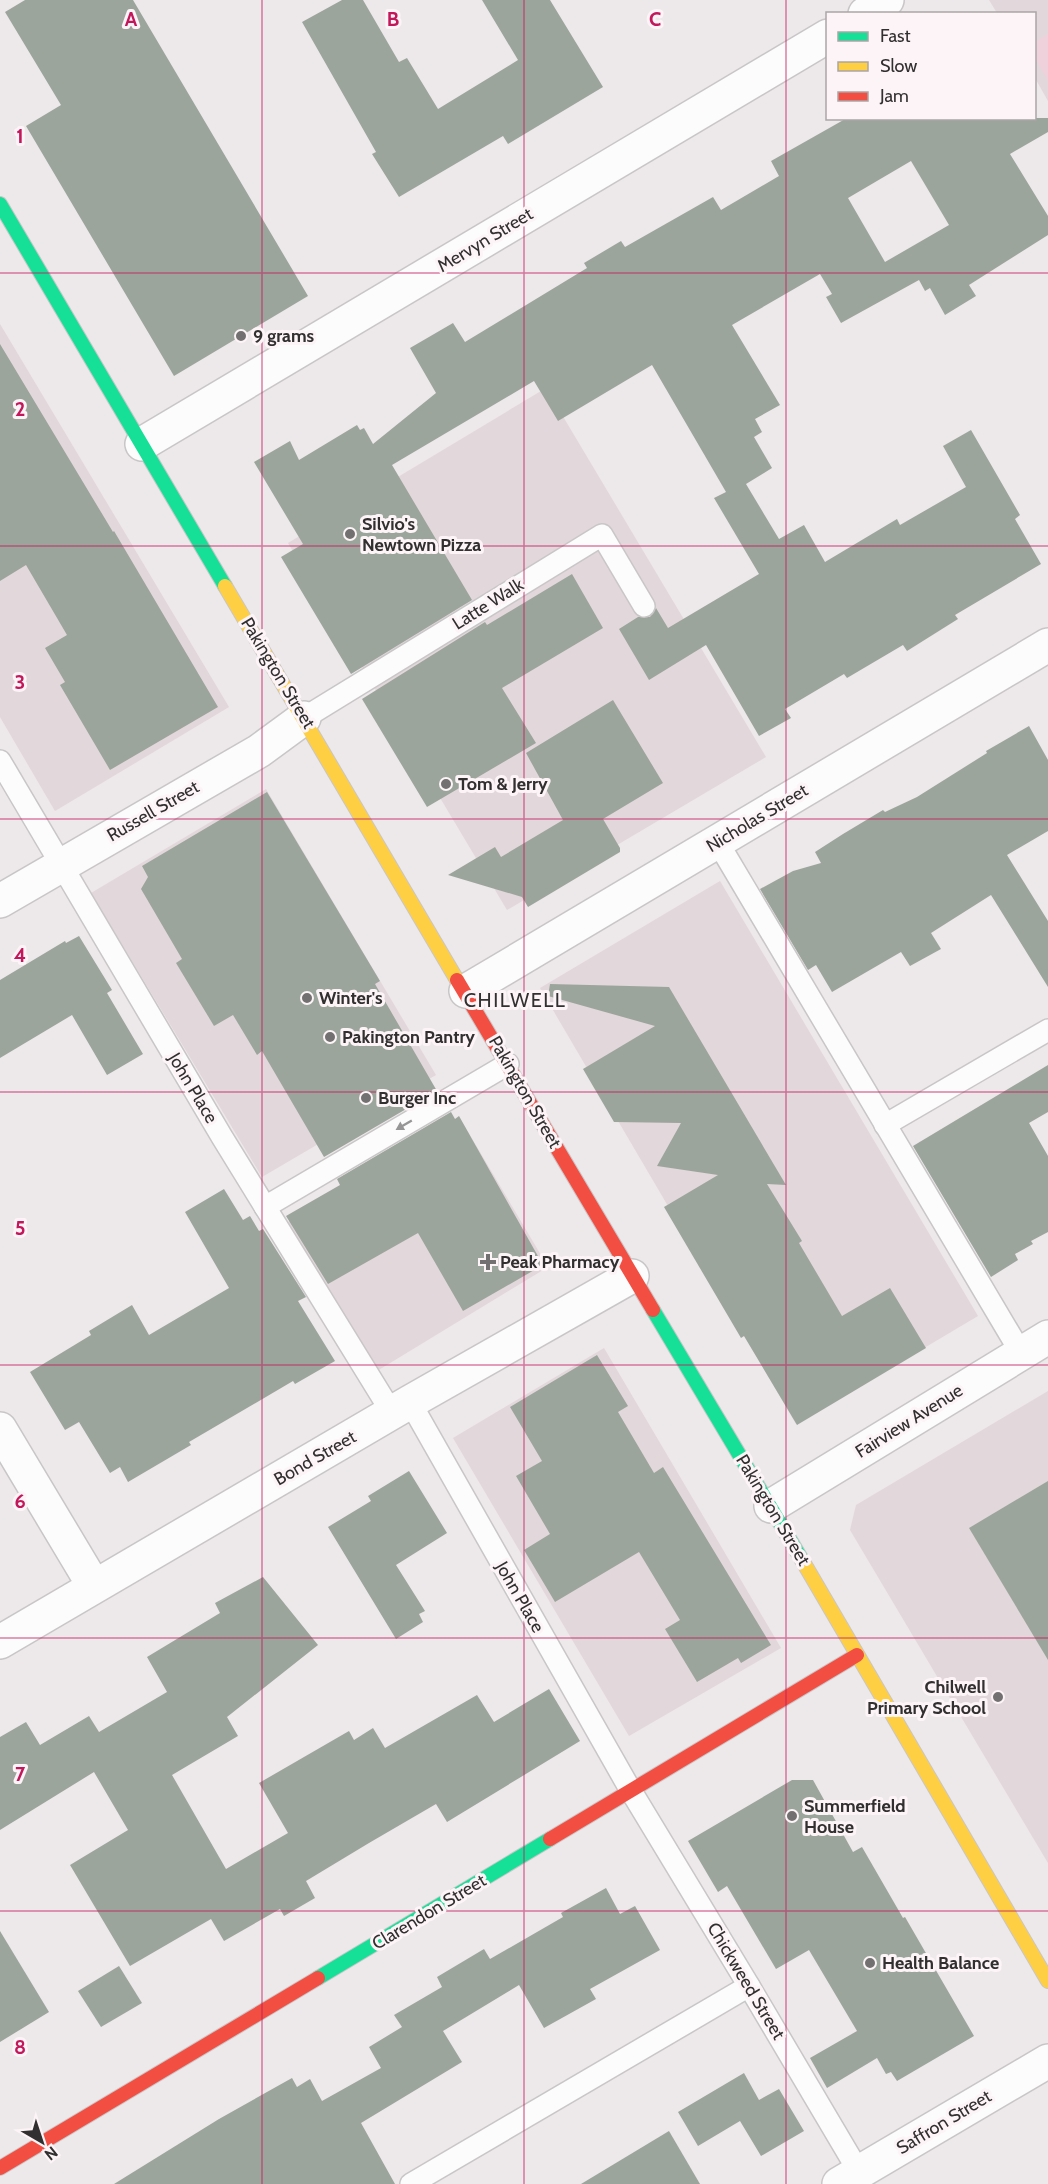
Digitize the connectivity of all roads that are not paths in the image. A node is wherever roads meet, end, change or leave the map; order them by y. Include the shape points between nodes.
1 (887, 0) edge
2 (868, 12) edge
3 (826, 37) edge
4 (0, 204) edge
5 (142, 444) junction
6 (644, 606) dead end
7 (1048, 645) edge
8 (304, 718) junction
9 (0, 761) edge
10 (717, 842) junction
11 (61, 865) junction
12 (0, 901) edge
13 (466, 991) junction
14 (1048, 1030) edge
15 (508, 1064) junction
16 (885, 1125) junction
17 (265, 1207) junction
18 (632, 1276) junction
19 (1034, 1345) edge
20 (401, 1408) junction
21 (0, 1429) edge
22 (771, 1506) junction
23 (94, 1586) junction
24 (0, 1642) edge
25 (857, 1655) junction
26 (631, 1791) junction
27 (1045, 1968) edge
28 (749, 1986) junction
29 (1048, 2061) edge
30 (0, 2168) edge
31 (849, 2178) edge
32 (411, 2184) edge

1 - 2 street
3 - 5 street, Mervyn Street
4 - 5 street, Pakington Street
5 - 8 street, Pakington Street
6 - 8 lane, Latte Walk via 603,535
7 - 10 street, Nicholas Street
8 - 11 street, Russell Street via 259,751
8 - 13 street, Pakington Street
9 - 11 lane, John Place
10 - 13 street, Nicholas Street
10 - 16 lane
11 - 12 street, Russell Street
11 - 17 lane, John Place
13 - 15 street, Pakington Street
14 - 16 lane
15 -> 17 lane
15 - 18 street, Pakington Street
16 - 19 lane
17 - 20 lane, John Place
18 - 20 street, Bond Street
18 - 22 street, Pakington Street
19 - 22 street, Fairview Avenue
20 - 23 street, Bond Street
20 - 26 lane, John Place
21 - 23 street
22 - 25 street, Pakington Street
23 - 24 street, Bond Street
25 - 26 street, Clarendon Street
25 - 27 street, Pakington Street
26 - 28 lane, Chickweed Street
26 - 30 street, Clarendon Street
28 - 31 lane, Chickweed Street
28 - 32 lane
29 - 31 street, Saffron Street

